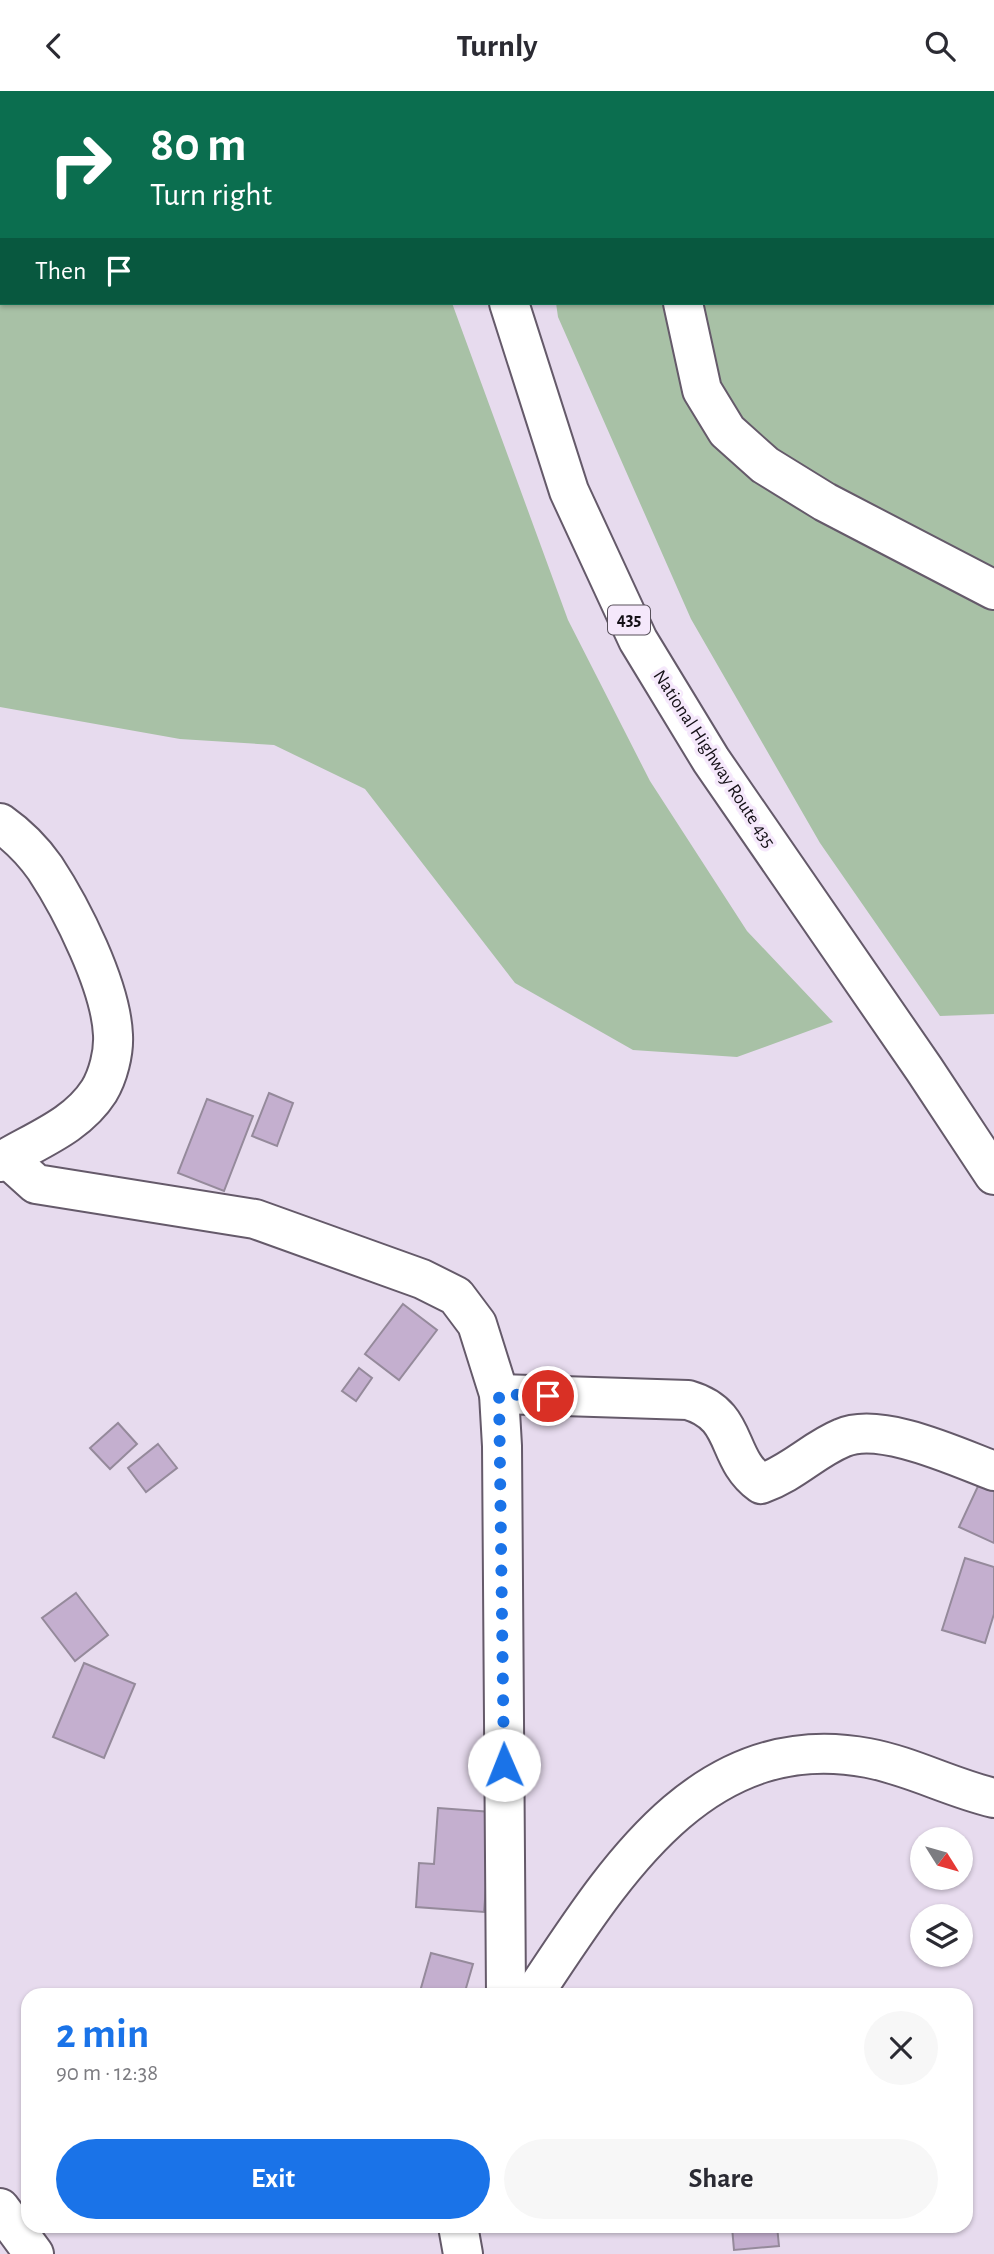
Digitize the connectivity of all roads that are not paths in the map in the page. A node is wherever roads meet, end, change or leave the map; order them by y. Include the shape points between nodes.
1 (510, 305) edge
2 (683, 305) edge
3 (994, 590) edge
4 (0, 823) edge
5 (3, 1160) edge
6 (994, 1175) edge
7 (499, 1394) junction
8 (994, 1471) edge
9 (994, 1798) edge
10 (506, 1988) edge
11 (538, 1988) edge
12 (0, 2208) edge
13 (459, 2233) edge
14 (34, 2254) edge
15 (463, 2254) edge

1 - 6 main road, National Highway Route 435 / 435 via 569,491 638,639 711,759
2 - 3 main road via 702,390 727,431 765,465 825,502
4 - 5 main road via 44,866 68,908 97,972 114,1037 99,1092 72,1122
5 - 7 main road via 36,1184 255,1219 422,1279 456,1296 477,1324
7 - 8 main road via 688,1400 708,1405 725,1425 746,1473 761,1483 784,1476 843,1437 879,1434 933,1447
7 - 10 main road
9 - 11 main road via 869,1758 828,1753 749,1765 706,1787 646,1839 587,1914
12 - 14 main road
13 - 15 main road

